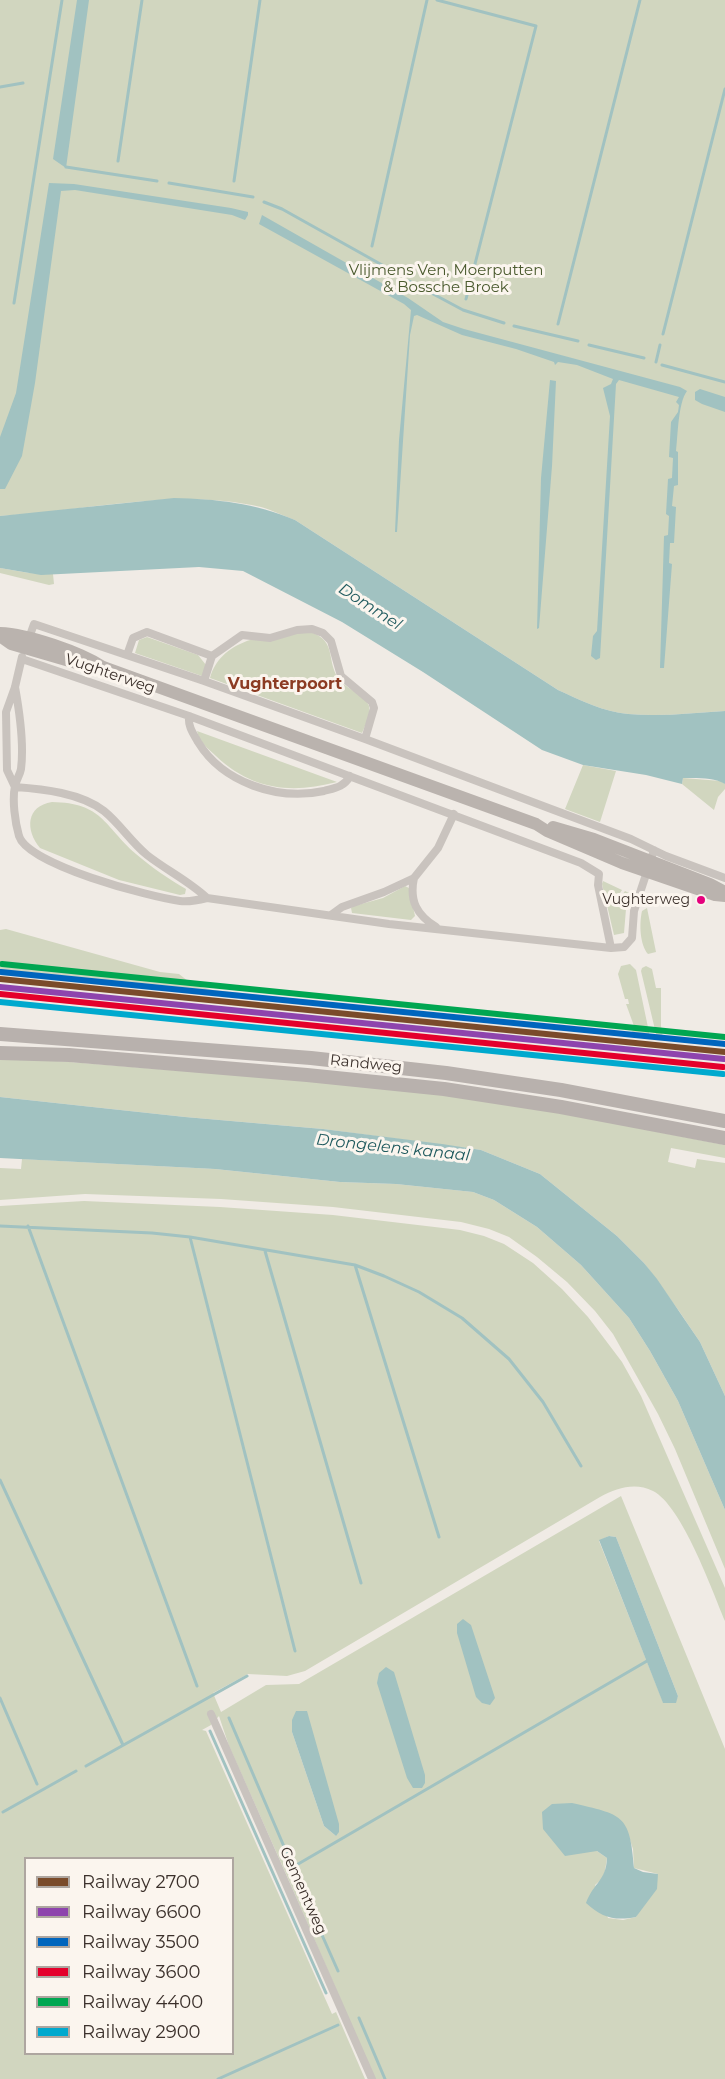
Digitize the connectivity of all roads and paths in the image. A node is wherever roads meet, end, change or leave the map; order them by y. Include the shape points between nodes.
1 (0, 634) edge
2 (78, 639) junction
3 (25, 648) junction
4 (127, 655) junction
5 (212, 656) junction
6 (71, 657) junction
7 (204, 681) junction
8 (15, 687) junction
9 (189, 717) junction
10 (365, 740) junction
11 (350, 776) junction
12 (15, 787) junction
13 (454, 814) junction
14 (651, 861) junction
15 (414, 878) junction
16 (725, 878) edge
17 (725, 894) edge
18 (207, 898) junction
19 (331, 915) junction
20 (439, 929) junction
21 (610, 948) junction
22 (0, 1034) edge
23 (0, 1053) edge
24 (725, 1121) edge
25 (725, 1138) edge
26 (211, 1714) dead end
27 (372, 2079) edge

1 - 3 main road, Vughterweg via 11,644
2 - 3 street, Vughterweg via 34,624
2 - 4 street, Vughterweg
2 - 6 street
3 - 6 main road, Vughterweg
3 - 8 street
3 - 9 street, Vughterweg
4 - 5 street, Vughterweg via 133,638 147,632
4 - 7 street, Vughterweg
5 - 7 street
5 - 10 street via 242,635 270,638 312,628 323,633 331,641 341,676 372,702 374,708
6 - 14 main road, Vughterweg via 536,824 598,854
7 - 10 street, Vughterweg
8 - 12 street via 21,769
8 - 12 street via 6,712 7,770
9 - 11 street, Vughterweg
9 - 11 street via 190,728 201,747 218,765 261,789 316,793 341,787
10 - 14 street, Vughterweg
11 - 13 street, Vughterweg
12 - 18 street via 63,794 97,807 140,850
12 - 18 street via 18,832 26,847 36,854 141,893 183,902
13 - 15 street via 438,848
13 - 21 street, Vughterweg via 568,857 599,874
14 - 16 street
14 - 17 main road, Vughterweg via 715,895
14 - 21 street via 634,911 632,938 624,947
15 - 19 street
15 - 20 street via 413,894 422,919
18 - 19 street
19 - 20 street
20 - 21 street
22 - 24 main road, Randweg via 446,1073
23 - 25 main road, Randweg via 69,1055 444,1089
26 - 27 street, Gementweg

